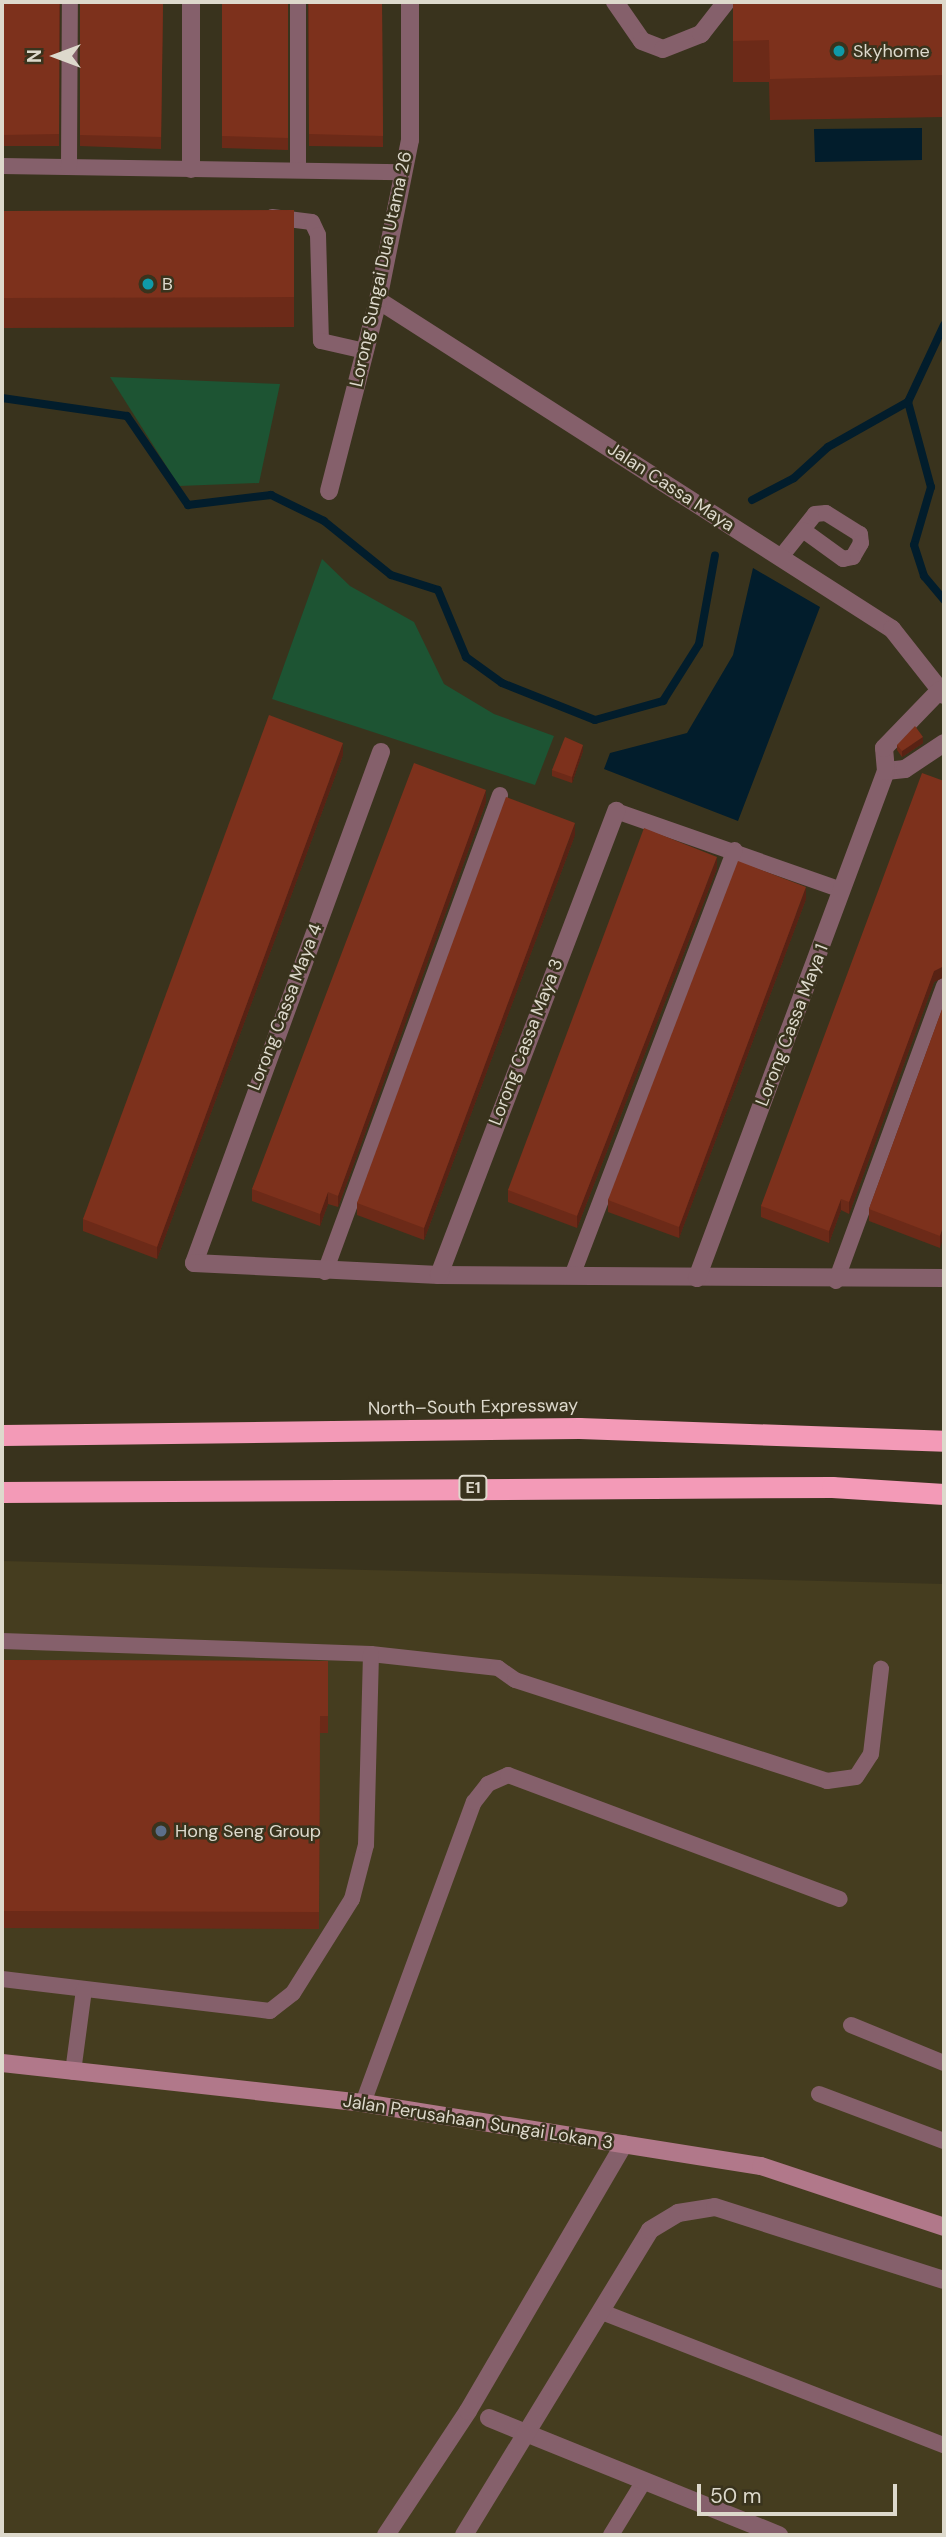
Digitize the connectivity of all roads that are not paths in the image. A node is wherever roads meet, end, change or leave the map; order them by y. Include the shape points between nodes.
1 (70, 2) edge
2 (191, 2) edge
3 (298, 2) edge
4 (410, 2) edge
5 (615, 2) edge
6 (726, 2) edge
7 (2, 166) edge
8 (69, 167) junction
9 (191, 169) junction
10 (298, 170) junction
11 (402, 172) junction
12 (257, 216) edge
13 (378, 300) junction
14 (365, 351) junction
15 (329, 491) dead end
16 (803, 530) dead end
17 (780, 558) junction
18 (942, 693) edge
19 (944, 743) edge
20 (381, 752) dead end
21 (886, 771) junction
22 (500, 795) dead end
23 (616, 811) joint
24 (735, 850) junction
25 (842, 890) junction
26 (944, 986) edge
27 (325, 1272) junction
28 (439, 1275) junction
29 (572, 1276) junction
30 (697, 1278) junction
31 (944, 1279) edge
32 (836, 1281) junction
33 (2, 1435) edge
34 (944, 1441) edge
35 (2, 1492) edge
36 (944, 1494) edge
37 (2, 1641) edge
38 (371, 1654) junction
39 (881, 1669) dead end
40 (840, 1899) dead end
41 (2, 1979) edge
42 (84, 1990) junction
43 (851, 2025) dead end
44 (2, 2063) edge
45 (944, 2063) edge
46 (74, 2072) junction
47 (819, 2094) dead end
48 (363, 2104) junction
49 (944, 2141) edge
50 (624, 2144) junction
51 (944, 2227) edge
52 (944, 2280) edge
53 (602, 2312) junction
54 (468, 2411) junction
55 (489, 2418) joint
56 (529, 2435) junction
57 (944, 2445) edge
58 (644, 2481) junction
59 (386, 2535) edge
60 (464, 2535) edge
61 (611, 2535) edge
62 (778, 2535) edge

1 - 8 lane
2 - 9 street
3 - 10 lane
4 - 11 street, Lorong Sungai Dua Utama 26 via 410,139
5 - 6 street via 642,41 663,49 701,34
7 - 8 lane
8 - 9 lane
9 - 10 lane
10 - 11 lane
11 - 13 street, Lorong Sungai Dua Utama 26
12 - 14 lane via 312,222 318,235 318,337 327,345
13 - 14 street, Lorong Sungai Dua Utama 26
13 - 17 street, Jalan Cassa Maya
14 - 15 street, Lorong Sungai Dua Utama 26
16 - 17 lane
17 - 18 street, Jalan Cassa Maya via 892,629
18 - 21 street, Lorong Cassa Maya 1 via 884,748
19 - 21 street via 905,769
20 - 27 street, Lorong Cassa Maya 4 via 194,1263
21 - 25 street, Lorong Cassa Maya 1
22 - 27 lane
23 - 24 lane
23 - 28 street, Lorong Cassa Maya 3
24 - 25 lane
24 - 29 lane
25 - 30 street, Lorong Cassa Maya 1
26 - 32 lane
27 - 28 street
28 - 29 street
29 - 30 street
30 - 32 street
31 - 32 street
33 - 34 highway, North–South Expressway via 579,1428
35 - 36 highway, E1 via 832,1487
37 - 38 lane
38 - 39 lane via 498,1668 515,1680 827,1781 856,1777 871,1754
38 - 42 lane via 366,1845 352,1899 293,1993 270,2011
40 - 48 lane via 508,1775 488,1784 474,1802
41 - 42 lane
42 - 46 lane
43 - 45 lane
44 - 46 main road, Jalan Perusahaan Sungai Lokan 3
46 - 48 main road, Jalan Perusahaan Sungai Lokan 3
47 - 49 lane
48 - 50 main road, Jalan Perusahaan Sungai Lokan 3
50 - 51 main road, Jalan Perusahaan Sungai Lokan 3 via 761,2166
50 - 54 street
52 - 53 street via 715,2207 678,2213 650,2230
53 - 56 street
53 - 57 lane
54 - 55 lane
54 - 59 street
55 - 56 street
56 - 58 street
56 - 60 street
58 - 61 lane
58 - 62 street

